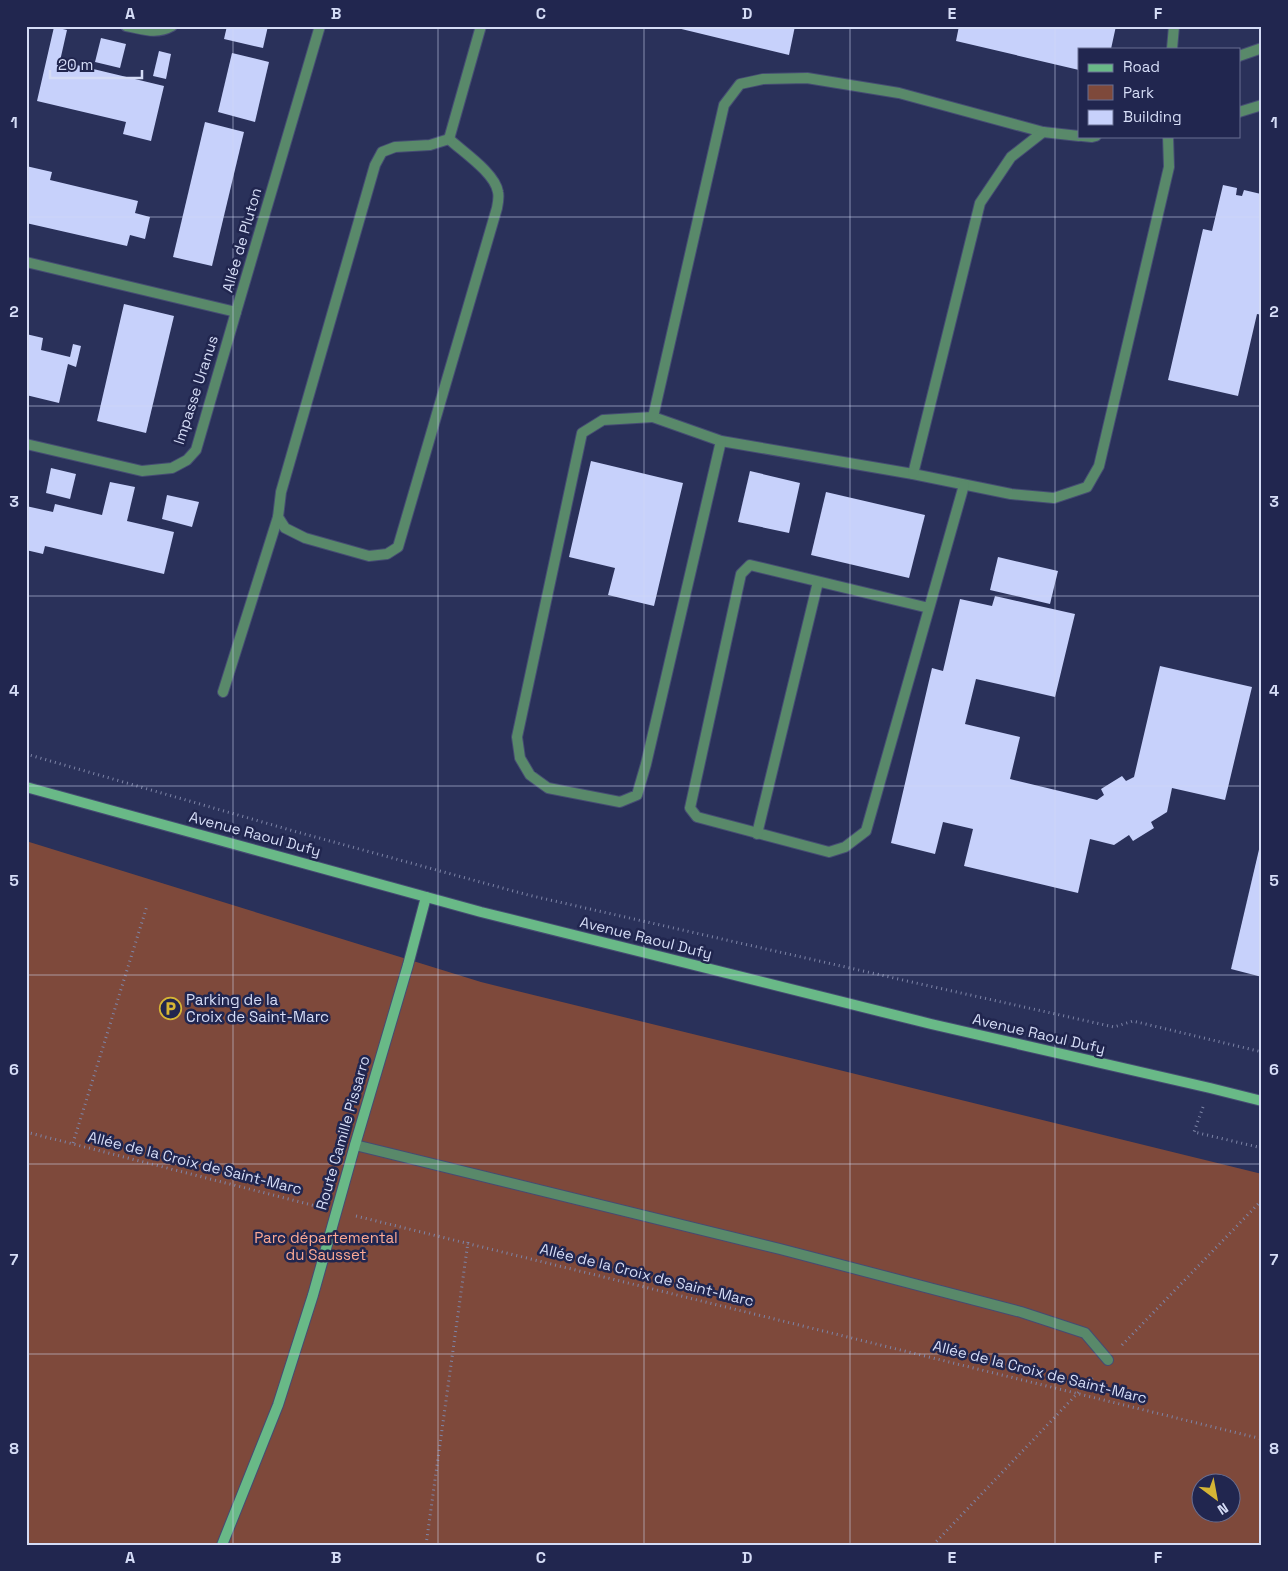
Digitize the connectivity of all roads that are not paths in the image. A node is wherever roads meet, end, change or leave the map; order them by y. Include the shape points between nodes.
1 (126, 26) edge
2 (172, 26) edge
3 (320, 26) edge
4 (481, 26) edge
5 (1174, 26) edge
6 (1172, 48) edge
7 (1262, 48) edge
8 (1240, 56) edge
9 (1262, 104) edge
10 (1240, 112) edge
11 (1043, 132) junction
12 (1078, 136) edge
13 (1168, 138) edge
14 (449, 139) junction
15 (26, 262) edge
16 (236, 312) junction
17 (653, 417) junction
18 (721, 441) junction
19 (26, 444) edge
20 (913, 474) junction
21 (964, 484) junction
22 (278, 517) junction
23 (818, 582) junction
24 (929, 608) junction
25 (222, 692) dead end
26 (26, 787) edge
27 (757, 834) junction
28 (426, 897) junction
29 (1262, 1102) edge
30 (355, 1145) junction
31 (1108, 1360) dead end
32 (222, 1545) edge

1 - 2 street via 155,32
3 - 16 street, Allée de Pluton
4 - 14 street
5 - 6 street
7 - 8 street
9 - 10 street
11 - 12 street
11 - 17 street via 899,93 807,78 763,79 740,84 724,105
11 - 20 street via 1011,157 980,203
13 - 21 street via 1168,166 1099,466 1087,487 1054,498 1011,494
14 - 22 street via 430,145 395,147 382,152 375,165 281,492
14 - 22 street via 493,180 498,191 497,208 398,547 387,554 369,556 305,538 285,528
15 - 16 street, Allée de Pluton
16 - 19 street, Impasse Uranus via 196,450 187,460 172,468 142,471
17 - 18 street
17 - 18 street via 603,420 582,432 516,737 520,758 530,775 548,788 620,802 638,795
18 - 20 street
20 - 21 street
21 - 24 street
22 - 25 street
23 - 24 street
23 - 27 street
23 - 27 street via 750,566 741,574 690,808 697,818
24 - 27 street via 866,831 845,847 829,852
26 - 28 main road, Avenue Raoul Dufy
28 - 29 main road, Avenue Raoul Dufy via 931,1024
28 - 30 main road, Route Camille Pissarro
30 - 31 street via 1022,1312 1085,1333
30 - 32 main road, Route Camille Pissarro via 314,1295 278,1405

